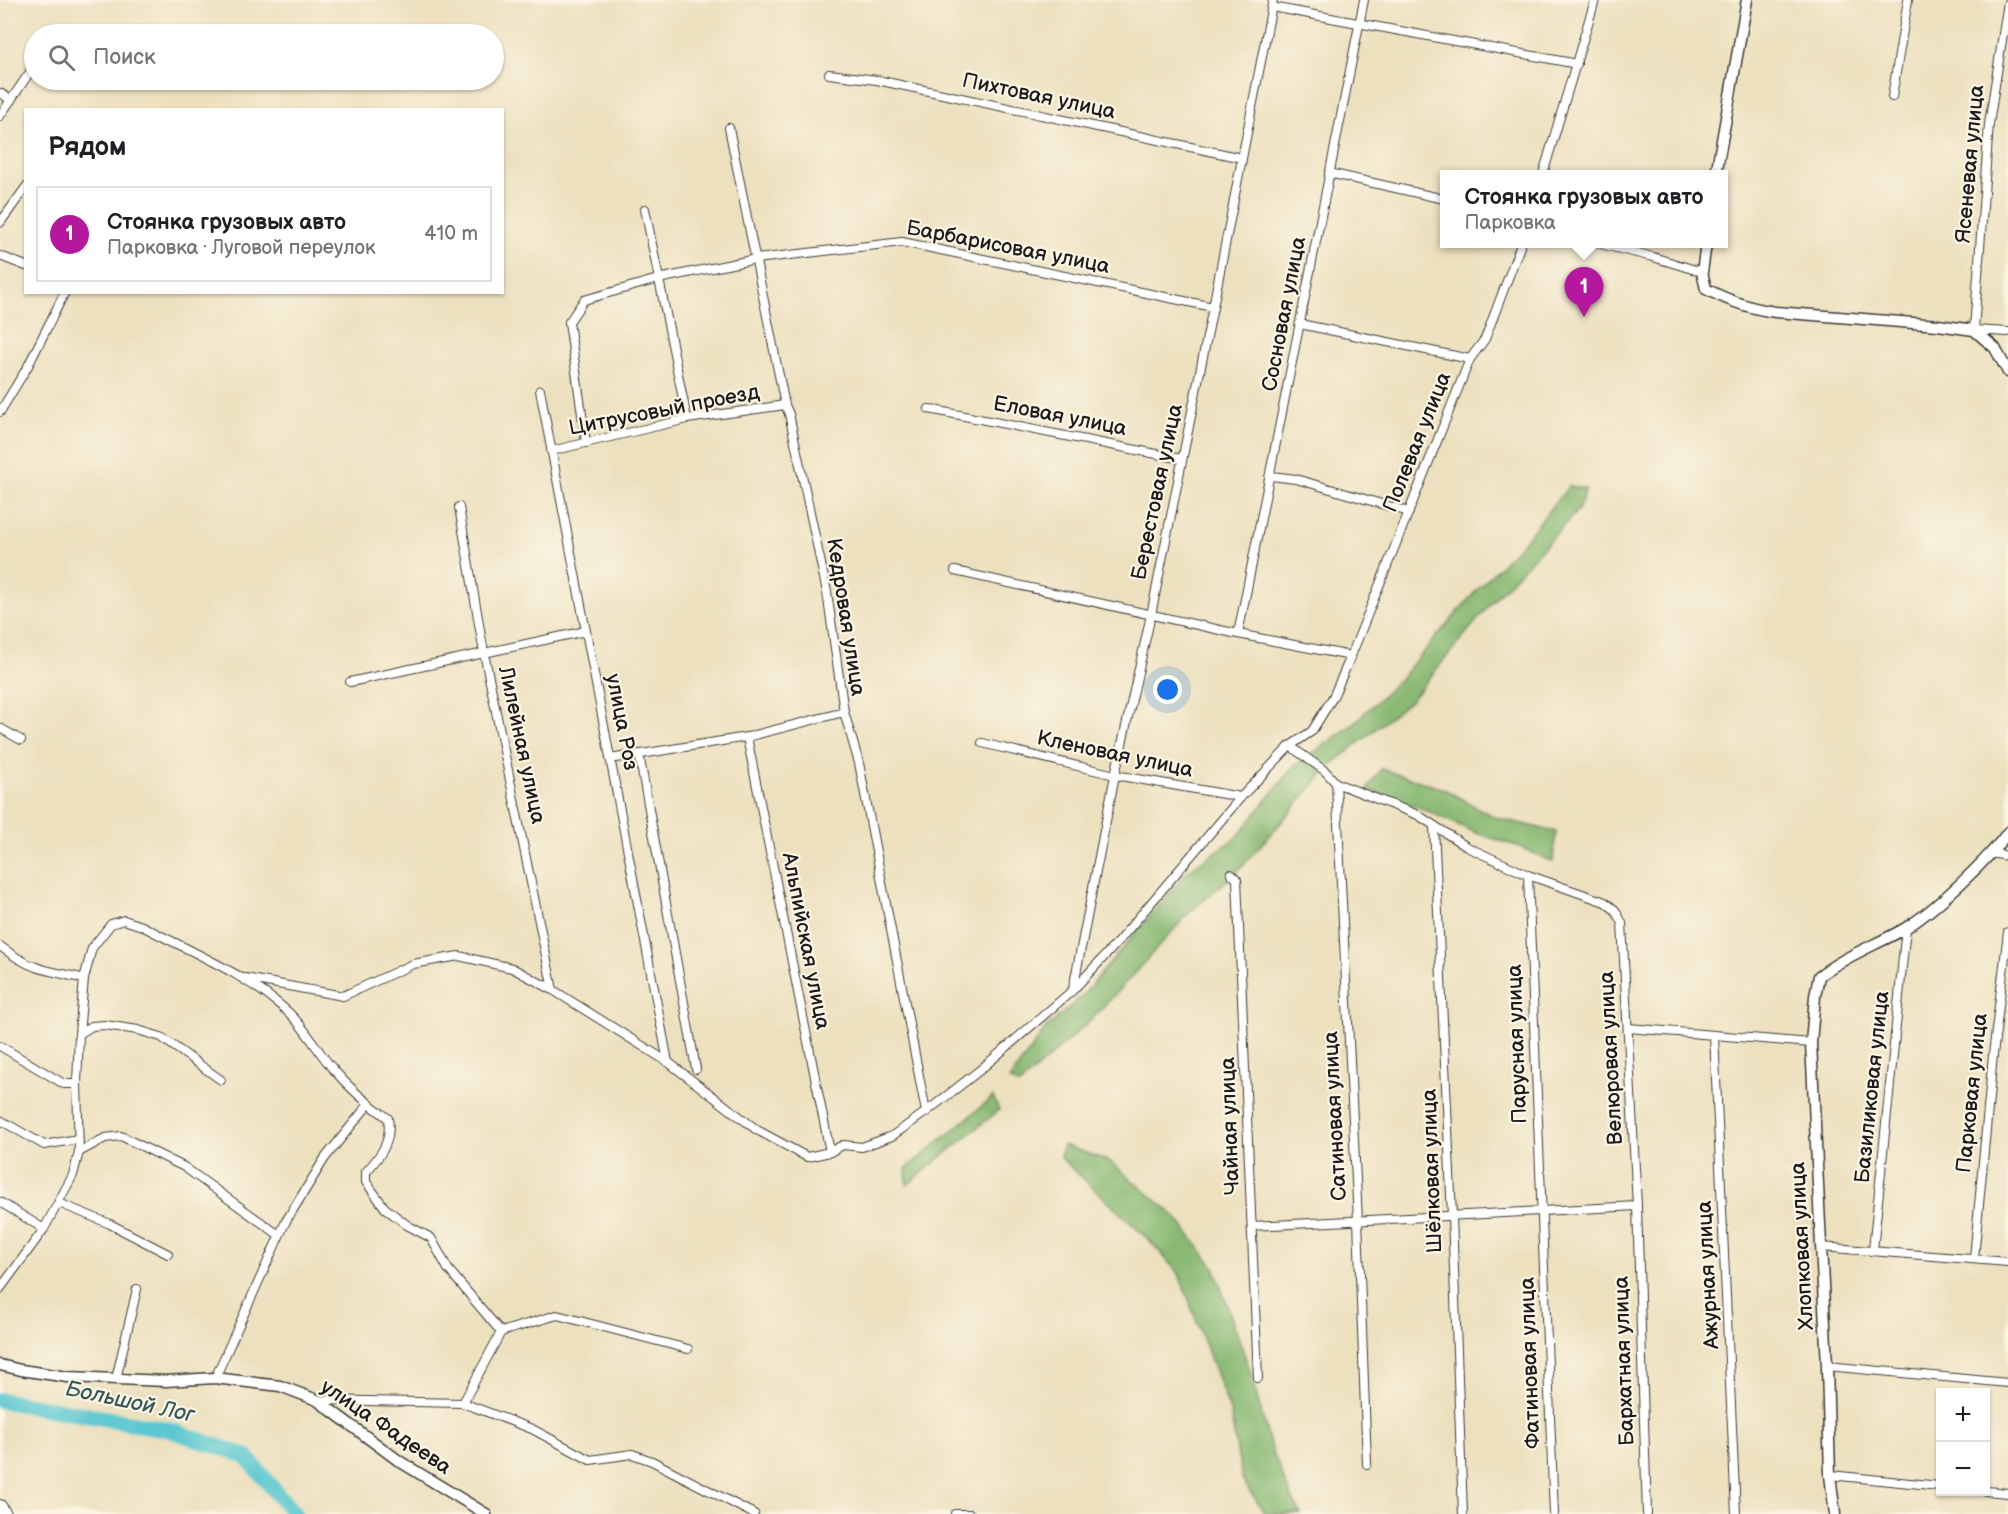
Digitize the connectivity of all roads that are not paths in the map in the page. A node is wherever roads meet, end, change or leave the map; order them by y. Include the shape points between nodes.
1 (1364, 0) edge
2 (1595, 0) edge
3 (1747, 0) edge
4 (1908, 0) edge
5 (2008, 2) edge
6 (1272, 4) edge
7 (1359, 23) junction
8 (1577, 64) junction
9 (829, 74) dead end
10 (24, 80) edge
11 (0, 93) edge
12 (1892, 98) dead end
13 (10, 100) junction
14 (0, 116) edge
15 (729, 128) dead end
16 (1242, 158) junction
17 (1544, 170) edge
18 (1717, 170) edge
19 (1329, 173) junction
20 (24, 190) edge
21 (1440, 198) edge
22 (645, 209) dead end
23 (0, 223) edge
24 (1519, 248) edge
25 (1619, 248) edge
26 (1705, 248) edge
27 (0, 256) edge
28 (756, 259) junction
29 (24, 265) edge
30 (1702, 272) junction
31 (658, 279) junction
32 (64, 294) edge
33 (1213, 307) junction
34 (1300, 324) junction
35 (1974, 330) junction
36 (2008, 332) edge
37 (1470, 359) junction
38 (2008, 372) edge
39 (540, 390) dead end
40 (785, 405) junction
41 (930, 409) dead end
42 (0, 412) edge
43 (687, 419) junction
44 (586, 443) junction
45 (551, 451) junction
46 (1182, 459) junction
47 (1271, 476) junction
48 (459, 507) dead end
49 (1409, 512) junction
50 (955, 571) dead end
51 (1150, 615) junction
52 (586, 631) junction
53 (1238, 634) junction
54 (484, 653) junction
55 (1351, 656) junction
56 (350, 682) dead end
57 (844, 712) junction
58 (0, 728) edge
59 (747, 736) junction
60 (21, 740) dead end
61 (982, 743) dead end
62 (1290, 746) junction
63 (639, 754) junction
64 (610, 759) junction
65 (1115, 775) junction
66 (1336, 783) junction
67 (1241, 797) junction
68 (1434, 826) junction
69 (2008, 832) edge
70 (1990, 853) junction
71 (2008, 856) edge
72 (1232, 874) dead end
73 (1528, 874) junction
74 (1906, 928) junction
75 (2008, 932) edge
76 (0, 946) edge
77 (245, 978) junction
78 (84, 979) junction
79 (553, 990) junction
80 (1073, 990) junction
81 (1628, 1028) junction
82 (79, 1034) junction
83 (1714, 1035) junction
84 (1811, 1043) junction
85 (0, 1046) edge
86 (668, 1062) junction
87 (696, 1069) dead end
88 (221, 1080) dead end
89 (77, 1084) junction
90 (368, 1105) junction
91 (926, 1112) junction
92 (0, 1120) edge
93 (78, 1139) junction
94 (79, 1152) junction
95 (830, 1152) junction
96 (0, 1202) edge
97 (59, 1203) junction
98 (1637, 1206) junction
99 (1542, 1211) junction
100 (1452, 1216) junction
101 (1358, 1220) junction
102 (1252, 1226) junction
103 (44, 1229) junction
104 (279, 1235) junction
105 (1821, 1247) junction
106 (1873, 1250) junction
107 (168, 1254) dead end
108 (1974, 1258) junction
109 (2008, 1262) edge
110 (137, 1289) dead end
111 (0, 1290) edge
112 (501, 1332) junction
113 (688, 1349) dead end
114 (0, 1365) edge
115 (1827, 1366) junction
116 (215, 1378) junction
117 (1258, 1378) dead end
118 (116, 1379) junction
119 (2008, 1383) edge
120 (317, 1400) junction
121 (464, 1403) junction
122 (1367, 1464) dead end
123 (1830, 1474) junction
124 (1936, 1485) edge
125 (1990, 1491) edge
126 (2008, 1493) edge
127 (0, 1506) edge
128 (5, 1514) edge
129 (486, 1514) edge
130 (754, 1514) edge
131 (955, 1514) edge
132 (970, 1514) edge
133 (1463, 1514) edge
134 (1554, 1514) edge
135 (1647, 1514) edge
136 (1736, 1514) edge
137 (1834, 1514) edge

1 - 7 street, Сосновая улица
2 - 8 street
3 - 18 street
4 - 12 street
5 - 35 street, Ясеневая улица via 1989,124
6 - 7 street
6 - 16 street, Берестовая улица
7 - 8 street
7 - 19 street, Сосновая улица
8 - 17 street
9 - 16 street, Пихтовая улица via 877,80
10 - 13 street
11 - 13 street
13 - 14 street
15 - 28 street, Кедровая улица
16 - 33 street, Берестовая улица
19 - 21 street
19 - 34 street, Сосновая улица
20 - 23 street
22 - 31 street
24 - 37 street, Полевая улица via 1485,339
25 - 30 street
26 - 30 street
27 - 29 street
28 - 31 street, Барбарисовая улица
28 - 33 street, Барбарисовая улица via 902,242
28 - 40 street, Кедровая улица
30 - 35 street via 1706,289 1756,309
31 - 43 street
31 - 44 street, Барбарисовая улица via 584,300 569,322
32 - 42 street
33 - 46 street, Берестовая улица
34 - 37 street
34 - 47 street, Сосновая улица
35 - 36 street
35 - 38 street via 1995,348
37 - 49 street, Полевая улица
39 - 45 street, улица Роз
40 - 43 street, Цитрусовый проезд
40 - 57 street, Кедровая улица via 827,592
41 - 46 street, Еловая улица
43 - 44 street, Цитрусовый проезд
44 - 45 street, Цитрусовый проезд
45 - 52 street, улица Роз
46 - 51 street, Берестовая улица
47 - 49 street via 1296,479
47 - 53 street, Сосновая улица
48 - 54 street, Лилейная улица
49 - 55 street, Полевая улица
50 - 51 street
51 - 53 street
51 - 65 street, Берестовая улица
52 - 54 street
52 - 64 street, улица Роз
53 - 55 street
54 - 56 street
54 - 79 street, Лилейная улица
55 - 62 street, Полевая улица via 1312,731
57 - 59 street
57 - 91 street, Кедровая улица via 859,763
58 - 60 street
59 - 63 street
59 - 95 street, Альпийская улица
61 - 65 street, Кленовая улица
62 - 66 street
62 - 67 street, Полевая улица
63 - 64 street
63 - 87 street, улица Роз
64 - 86 street, улица Роз
65 - 67 street, Кленовая улица
65 - 80 street, Берестовая улица
66 - 68 street via 1418,815
66 - 101 street, Сатиновая улица
67 - 80 street, Полевая улица
68 - 73 street via 1467,847
68 - 100 street, Шёлковая улица
69 - 70 street
70 - 71 street
70 - 74 street
72 - 102 street, Чайная улица via 1237,879
73 - 81 street, Велюровая улица via 1605,902 1615,910 1622,923
73 - 99 street, Парусная улица
74 - 84 street, Хлопковая улица via 1819,976
74 - 106 street, Базиликовая улица
75 - 108 street, Парковая улица
76 - 78 street via 40,969
77 - 78 street via 124,920 111,924 92,948
77 - 79 street, Полевая улица via 343,996 413,964 459,956 512,968
77 - 90 street via 289,1012 333,1070
78 - 82 street
79 - 86 street, Полевая улица
80 - 91 street, Полевая улица
81 - 83 street
81 - 98 street, Велюровая улица
82 - 88 street via 92,1026 105,1025 161,1037
82 - 89 street
83 - 84 street
83 - 136 street, Ажурная улица
84 - 105 street, Хлопковая улица
85 - 89 street via 64,1084
86 - 95 street, Полевая улица via 757,1130 807,1156
89 - 93 street
90 - 104 street via 325,1158
90 - 112 street via 388,1118 390,1131 381,1155 366,1172 366,1182 385,1208 431,1238 448,1269
91 - 95 street, Полевая улица via 892,1136 862,1147 843,1145
92 - 93 street via 44,1145
93 - 94 street
94 - 97 street
94 - 104 street via 105,1138 121,1136 184,1167
96 - 103 street
97 - 103 street
97 - 107 street
98 - 99 street
98 - 135 street, Бархатная улица
99 - 100 street
99 - 134 street, Фатиновая улица
100 - 101 street
100 - 133 street, Шёлковая улица
101 - 102 street
101 - 122 street, Сатиновая улица
102 - 117 street, Чайная улица
103 - 111 street
104 - 116 street
105 - 106 street
105 - 115 street, Хлопковая улица
106 - 108 street
108 - 109 street
110 - 118 street
112 - 113 street via 557,1316
112 - 121 street
114 - 118 street, улица Фадеева via 68,1377
115 - 119 street
115 - 123 street, Хлопковая улица
116 - 118 street, улица Фадеева
116 - 120 street, улица Фадеева via 280,1386
120 - 121 street
120 - 129 street, улица Фадеева via 399,1461
121 - 130 street via 532,1430 590,1460 632,1454 652,1461
123 - 124 street
123 - 137 street, Хлопковая улица
125 - 126 street
127 - 128 main road
131 - 132 street

